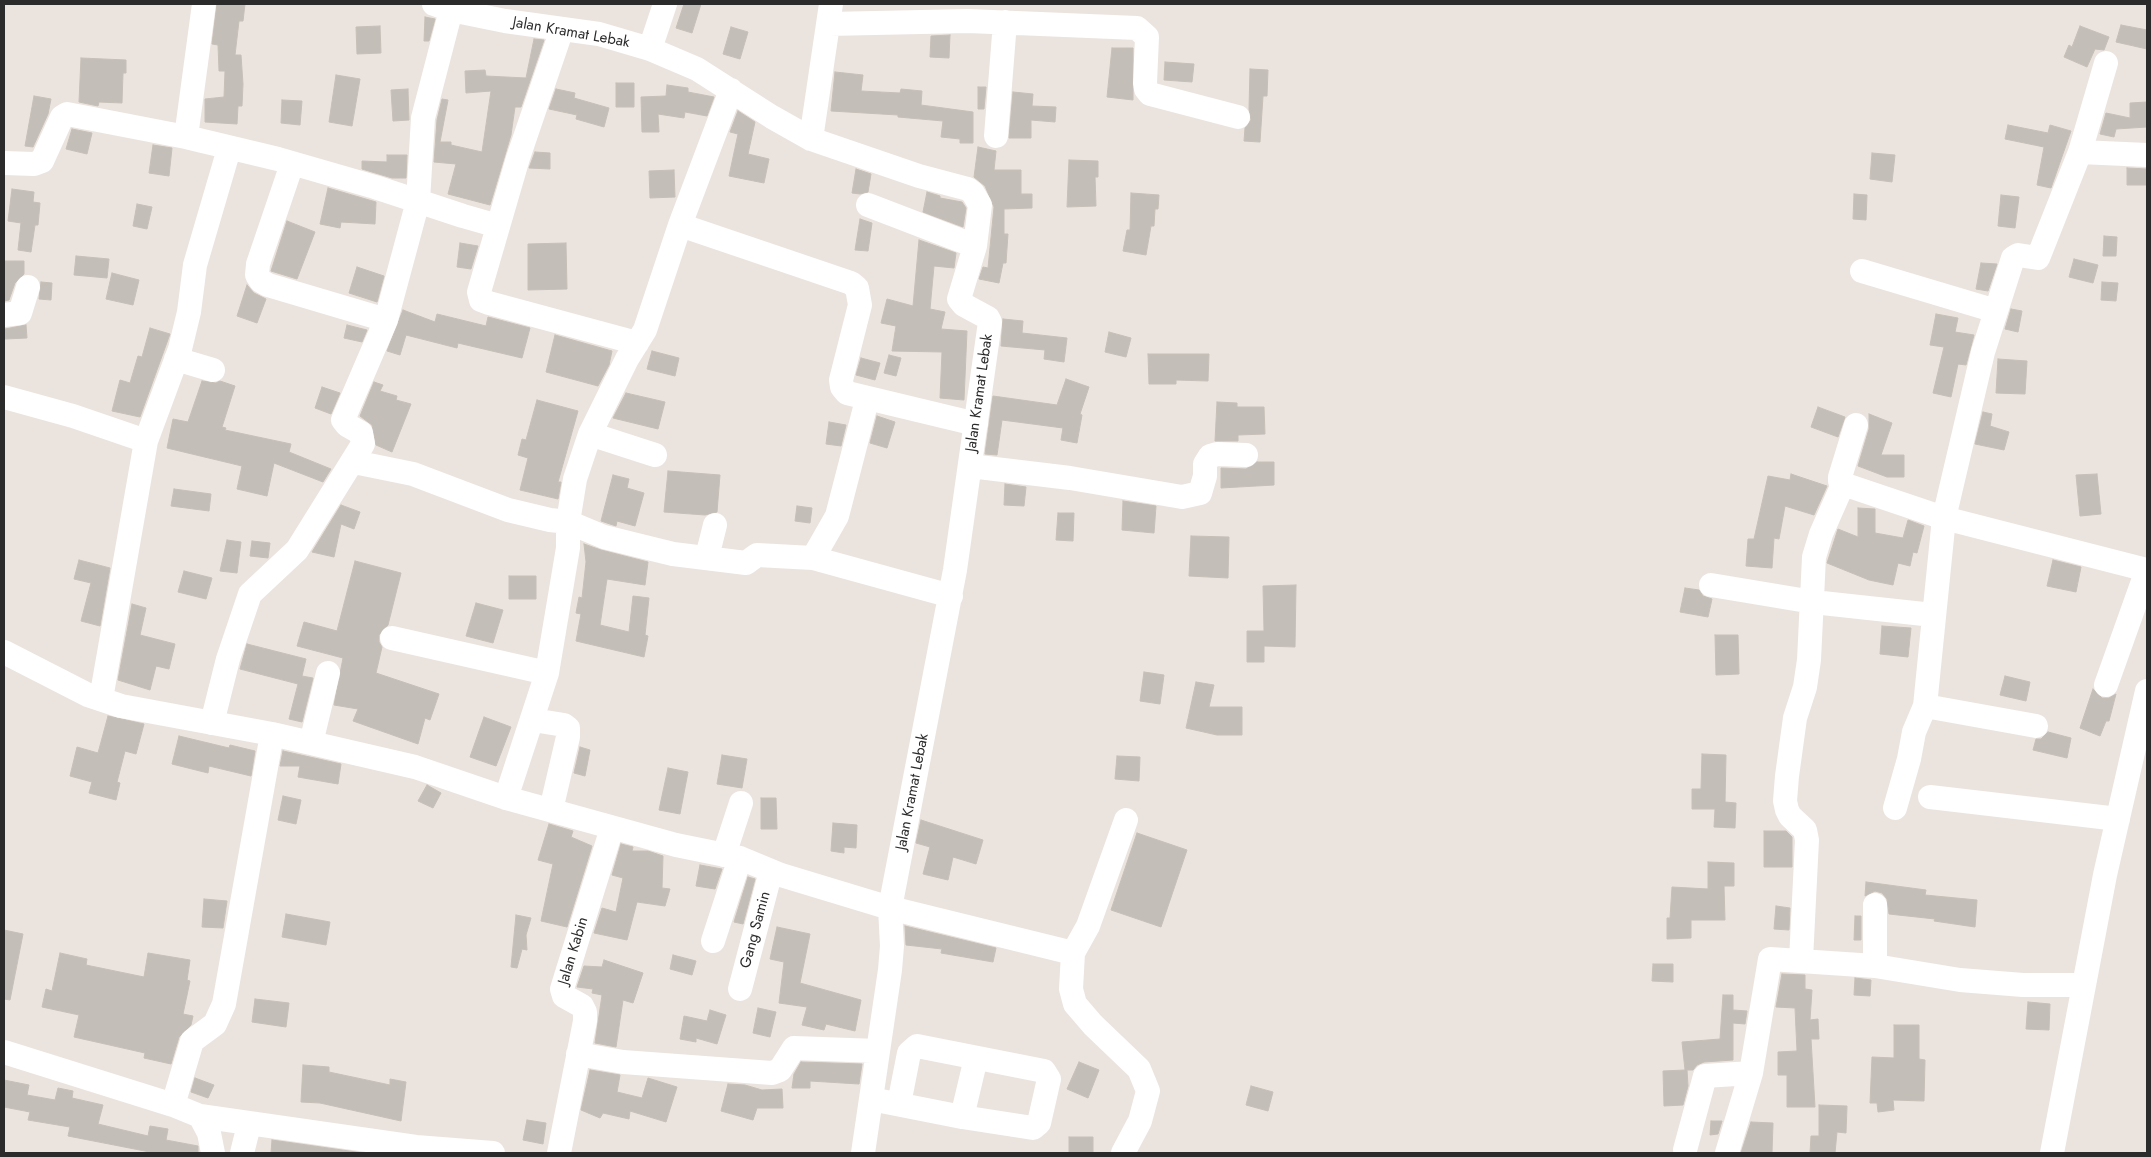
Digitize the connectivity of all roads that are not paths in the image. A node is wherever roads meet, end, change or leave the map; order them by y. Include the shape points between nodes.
1 (204, 4) edge
2 (665, 4) edge
3 (443, 7) edge
4 (829, 14) edge
5 (1112, 14) edge
6 (1005, 22) junction
7 (562, 29) junction
8 (650, 49) junction
9 (2106, 63) dead end
10 (731, 90) junction
11 (1238, 117) dead end
12 (996, 136) dead end
13 (186, 137) junction
14 (811, 139) junction
15 (229, 149) junction
16 (2080, 152) junction
17 (2147, 155) edge
18 (4, 163) edge
19 (292, 164) junction
20 (418, 201) junction
21 (868, 205) dead end
22 (499, 221) junction
23 (680, 225) junction
24 (975, 246) junction
25 (1862, 272) dead end
26 (28, 287) dead end
27 (1996, 311) junction
28 (4, 315) edge
29 (386, 320) junction
30 (637, 343) junction
31 (176, 359) junction
32 (213, 370) dead end
33 (4, 397) edge
34 (867, 400) junction
35 (976, 424) junction
36 (1856, 425) dead end
37 (590, 434) junction
38 (146, 441) junction
39 (655, 455) dead end
40 (1246, 455) dead end
41 (354, 462) junction
42 (970, 466) junction
43 (1843, 484) junction
44 (1944, 518) junction
45 (568, 522) junction
46 (715, 525) dead end
47 (707, 557) junction
48 (813, 558) junction
49 (1711, 585) dead end
50 (951, 596) junction
51 (1813, 602) junction
52 (1933, 615) junction
53 (392, 638) dead end
54 (4, 652) edge
55 (328, 673) dead end
56 (547, 673) junction
57 (2106, 685) dead end
58 (2147, 690) edge
59 (101, 699) junction
60 (1925, 706) junction
61 (533, 720) junction
62 (212, 723) junction
63 (2036, 726) dead end
64 (272, 734) junction
65 (311, 743) junction
66 (1930, 797) dead end
67 (506, 798) junction
68 (741, 803) dead end
69 (1895, 808) dead end
70 (551, 810) junction
71 (2118, 819) junction
72 (1126, 820) dead end
73 (612, 828) junction
74 (732, 857) junction
75 (771, 871) junction
76 (1876, 905) dead end
77 (890, 908) junction
78 (713, 941) dead end
79 (1073, 953) junction
80 (1802, 960) junction
81 (1875, 966) junction
82 (2084, 985) junction
83 (740, 988) dead end
84 (878, 1051) junction
85 (4, 1052) edge
86 (578, 1054) junction
87 (976, 1058) junction
88 (1750, 1072) junction
89 (871, 1099) junction
90 (899, 1104) junction
91 (173, 1105) junction
92 (200, 1116) junction
93 (962, 1117) junction
94 (249, 1125) junction
95 (415, 1150) edge
96 (1685, 1150) dead end
97 (213, 1153) edge
98 (242, 1153) edge
99 (493, 1153) edge
100 (559, 1153) edge
101 (863, 1153) edge
102 (1123, 1153) edge
103 (1727, 1153) edge
104 (2052, 1153) edge

1 - 13 street
2 - 8 street
3 - 7 street, Jalan Kramat Lebak
3 - 20 street via 423,118
4 - 6 street
4 - 14 street
5 - 6 street
5 - 11 street via 1147,37 1146,89 1150,94
6 - 12 street
7 - 8 street, Jalan Kramat Lebak via 599,34
7 - 22 street
8 - 10 street, Jalan Kramat Lebak via 697,68
9 - 16 street
10 - 14 street, Jalan Kramat Lebak
10 - 23 street
13 - 15 street
13 - 18 street via 67,114 62,117 42,161 34,164
14 - 24 street, Jalan Kramat Lebak via 973,193 980,205
15 - 19 street
15 - 31 street via 195,265 189,312
16 - 17 street
16 - 27 street via 2038,258 2018,254 2014,258
19 - 20 street
19 - 29 street via 258,264 257,274 261,281
20 - 22 street via 491,224
20 - 29 street
21 - 24 street
22 - 30 street via 479,292 481,300
23 - 30 street via 656,302
23 - 34 street via 851,283 857,288 860,305 841,380 847,393
24 - 35 street, Jalan Kramat Lebak via 959,299 990,319
25 - 27 street
26 - 28 street via 20,314
27 - 44 street via 1983,352
29 - 41 street via 343,420 361,433 363,439
30 - 37 street
31 - 32 street
31 - 38 street
33 - 38 street
34 - 35 street
34 - 48 street via 837,516
35 - 42 street, Jalan Kramat Lebak
36 - 43 street via 1840,477
37 - 39 street
37 - 45 street via 573,488
38 - 59 street
40 - 42 street via 1210,456 1205,464 1200,493 1182,497 1070,478
41 - 45 street via 413,474 508,510
41 - 62 street via 297,550 250,594 228,659
42 - 50 street, Jalan Kramat Lebak
43 - 44 street
43 - 51 street via 1814,557
44 - 52 street
44 - 57 street via 2147,570
45 - 47 street via 626,543 673,554
45 - 56 street via 568,548
46 - 47 street
47 - 48 street via 746,563 757,555
48 - 50 street
49 - 51 street
50 - 77 street, Jalan Kramat Lebak
51 - 52 street
51 - 80 street via 1805,687 1795,718 1785,801 1790,816 1805,830 1807,840
52 - 60 street
53 - 56 street
54 - 59 street
55 - 65 street
56 - 61 street
58 - 71 street
59 - 62 street
60 - 63 street
60 - 69 street via 1914,732
61 - 67 street
61 - 70 street via 568,728
62 - 64 street
64 - 65 street
64 - 91 street via 224,1004 215,1024 192,1040
65 - 67 street via 416,767
66 - 71 street
67 - 70 street
68 - 74 street
70 - 73 street
71 - 82 street
72 - 79 street via 1088,926
73 - 74 street
73 - 86 street, Jalan Kabin via 562,989 564,996 586,1012
74 - 75 street
74 - 78 street
75 - 77 street
75 - 83 street, Gang Samin
76 - 81 street
77 - 79 street
77 - 84 street, Jalan Kramat Lebak via 892,946
79 - 102 street via 1071,988 1075,1004 1139,1069 1148,1091 1140,1121
80 - 81 street
80 - 88 street via 1770,959
81 - 82 street via 1960,980
82 - 104 street
84 - 86 street via 797,1048 792,1050 780,1070 772,1073 623,1062
84 - 89 street, Jalan Kramat Lebak
85 - 91 street
86 - 100 street, Jalan Kabin
87 - 90 street via 917,1046 909,1053
87 - 93 street
87 - 93 street via 1044,1071 1049,1084 1039,1123 1032,1128
88 - 96 street via 1705,1076
88 - 103 street
89 - 90 street
89 - 101 street, Jalan Kramat Lebak
90 - 93 street
91 - 92 street
92 - 94 street
92 - 97 street via 209,1133
94 - 95 street
94 - 98 street
95 - 99 street

